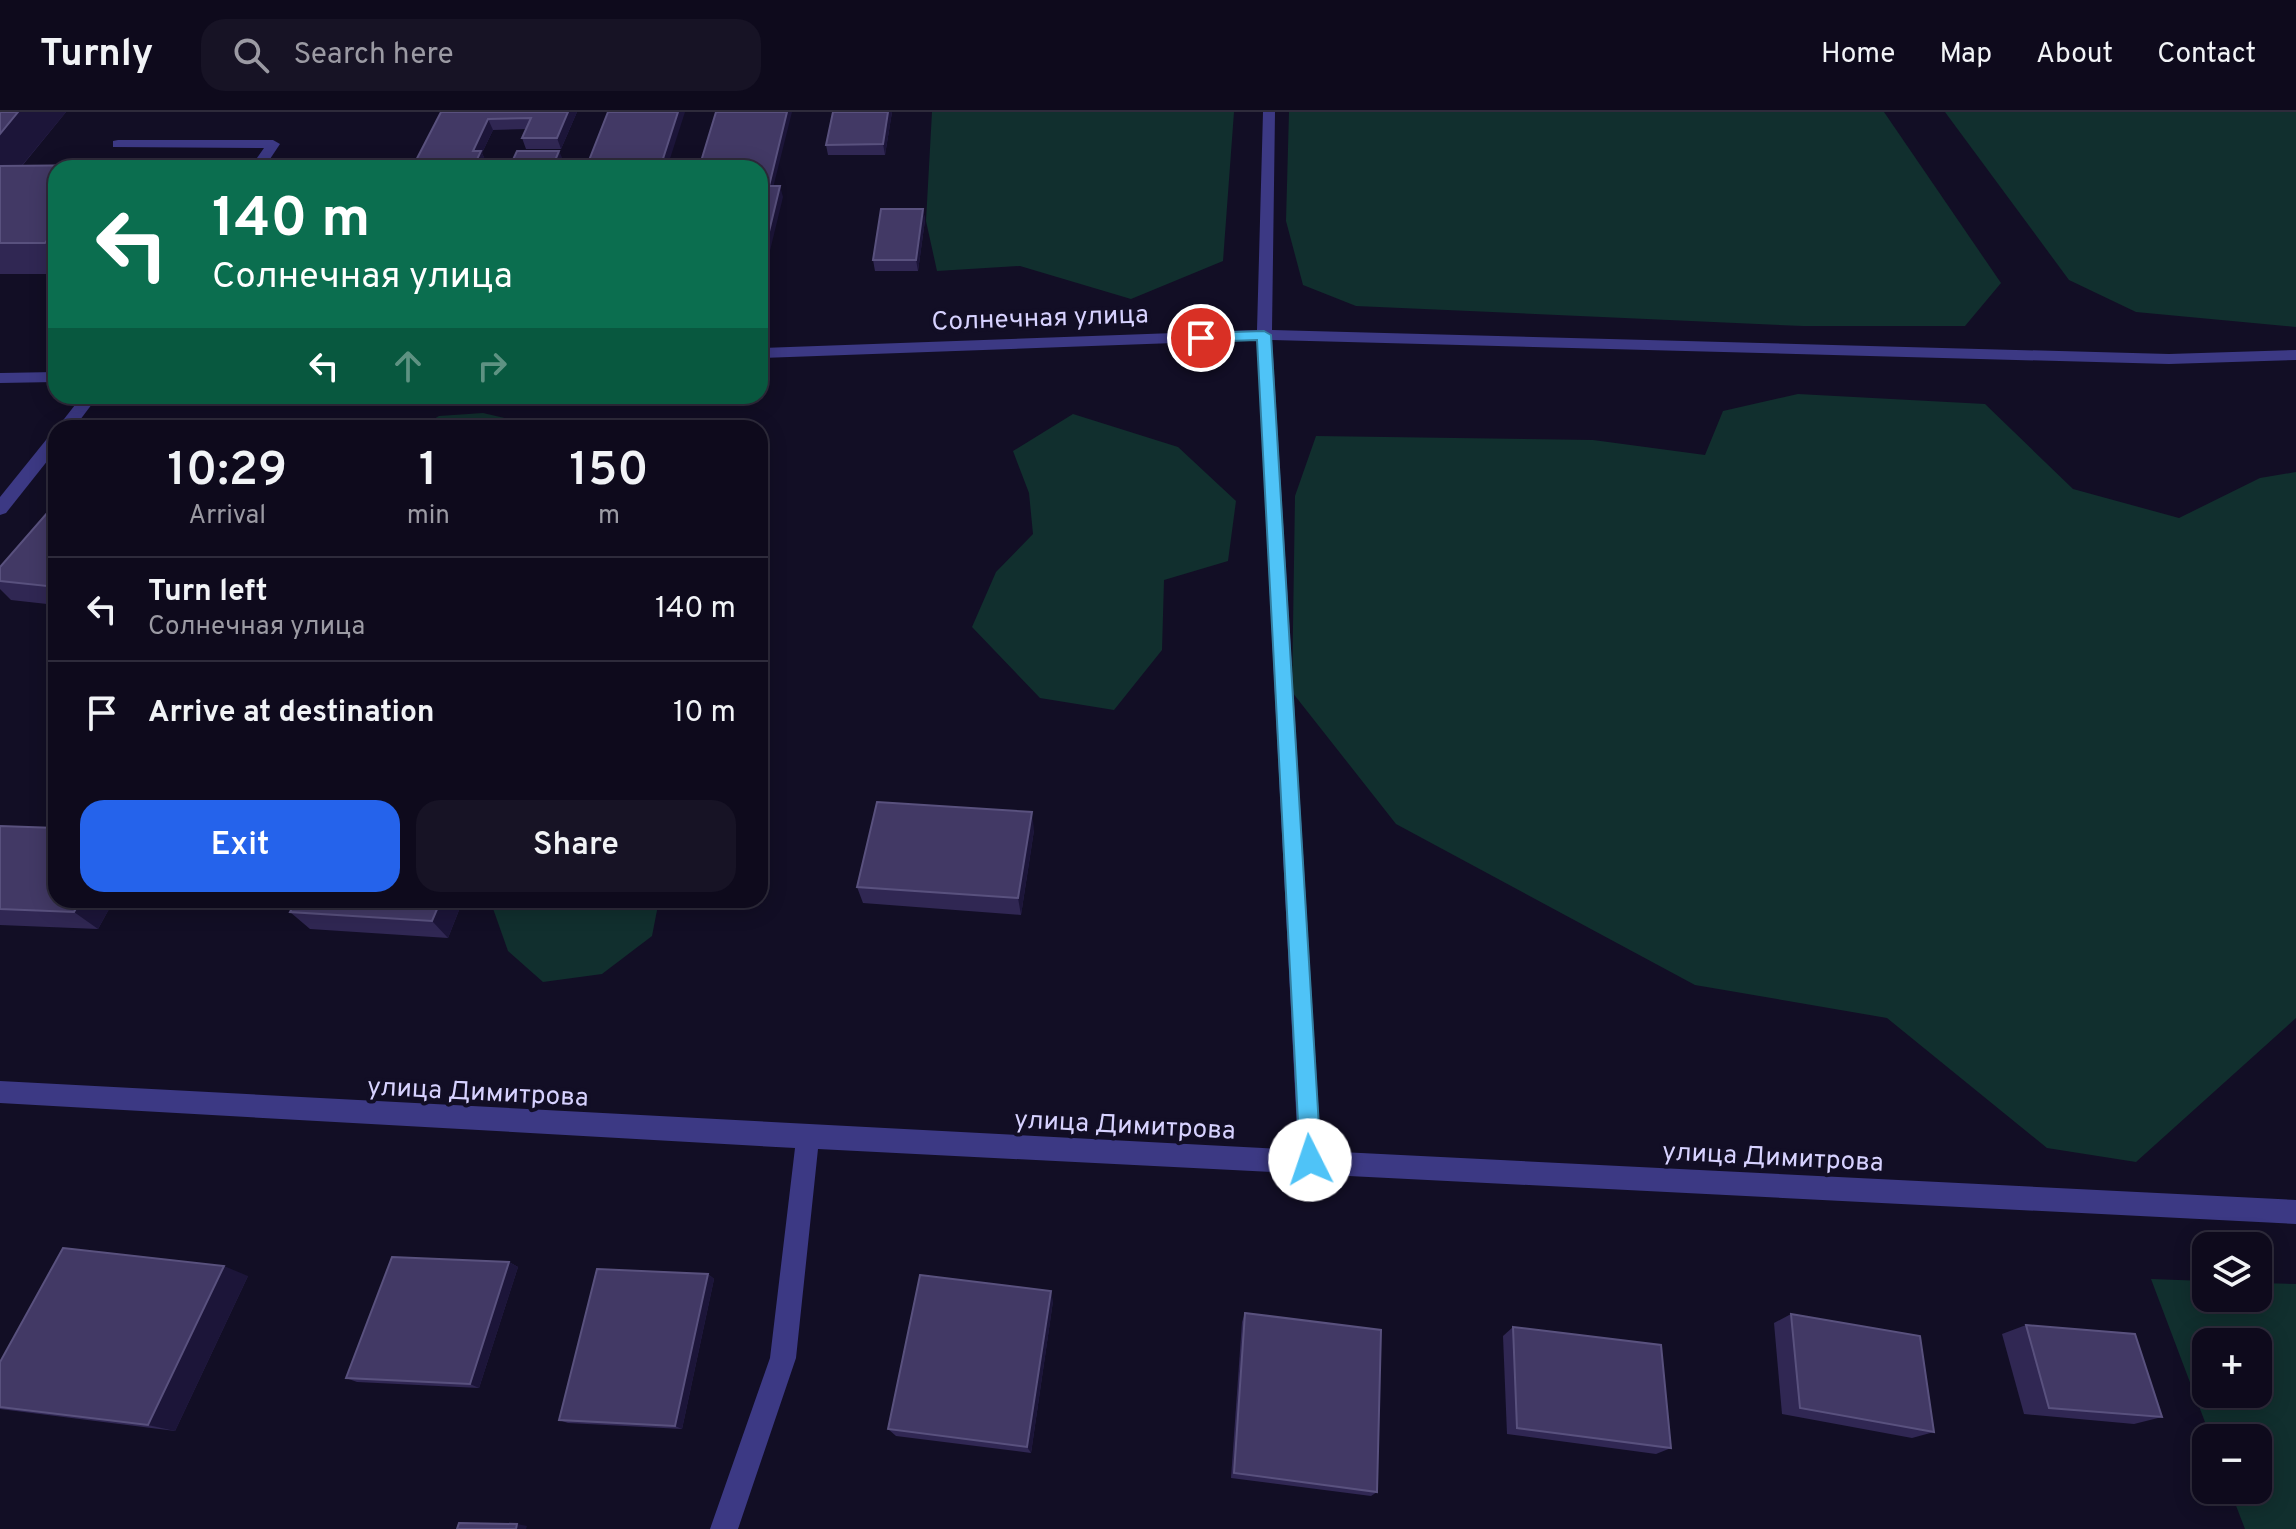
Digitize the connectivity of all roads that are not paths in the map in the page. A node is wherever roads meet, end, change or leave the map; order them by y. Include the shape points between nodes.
1 (1269, 112) edge
2 (118, 144) dead end
3 (262, 160) edge
4 (1264, 335) junction
5 (768, 353) edge
6 (2296, 355) edge
7 (48, 377) edge
8 (0, 378) edge
9 (84, 404) edge
10 (71, 420) edge
11 (48, 449) edge
12 (0, 509) edge
13 (0, 1092) edge
14 (808, 1137) junction
15 (1310, 1160) junction
16 (2296, 1212) edge
17 (724, 1529) edge

1 - 4 street
2 - 3 street via 273,144
4 - 5 street, Солнечная улица
4 - 6 street, Солнечная улица via 2169,359
4 - 15 street
7 - 8 street
9 - 10 street
11 - 12 street
13 - 14 street, улица Димитрова
14 - 15 street, улица Димитрова
14 - 17 street via 783,1358
15 - 16 street, улица Димитрова

